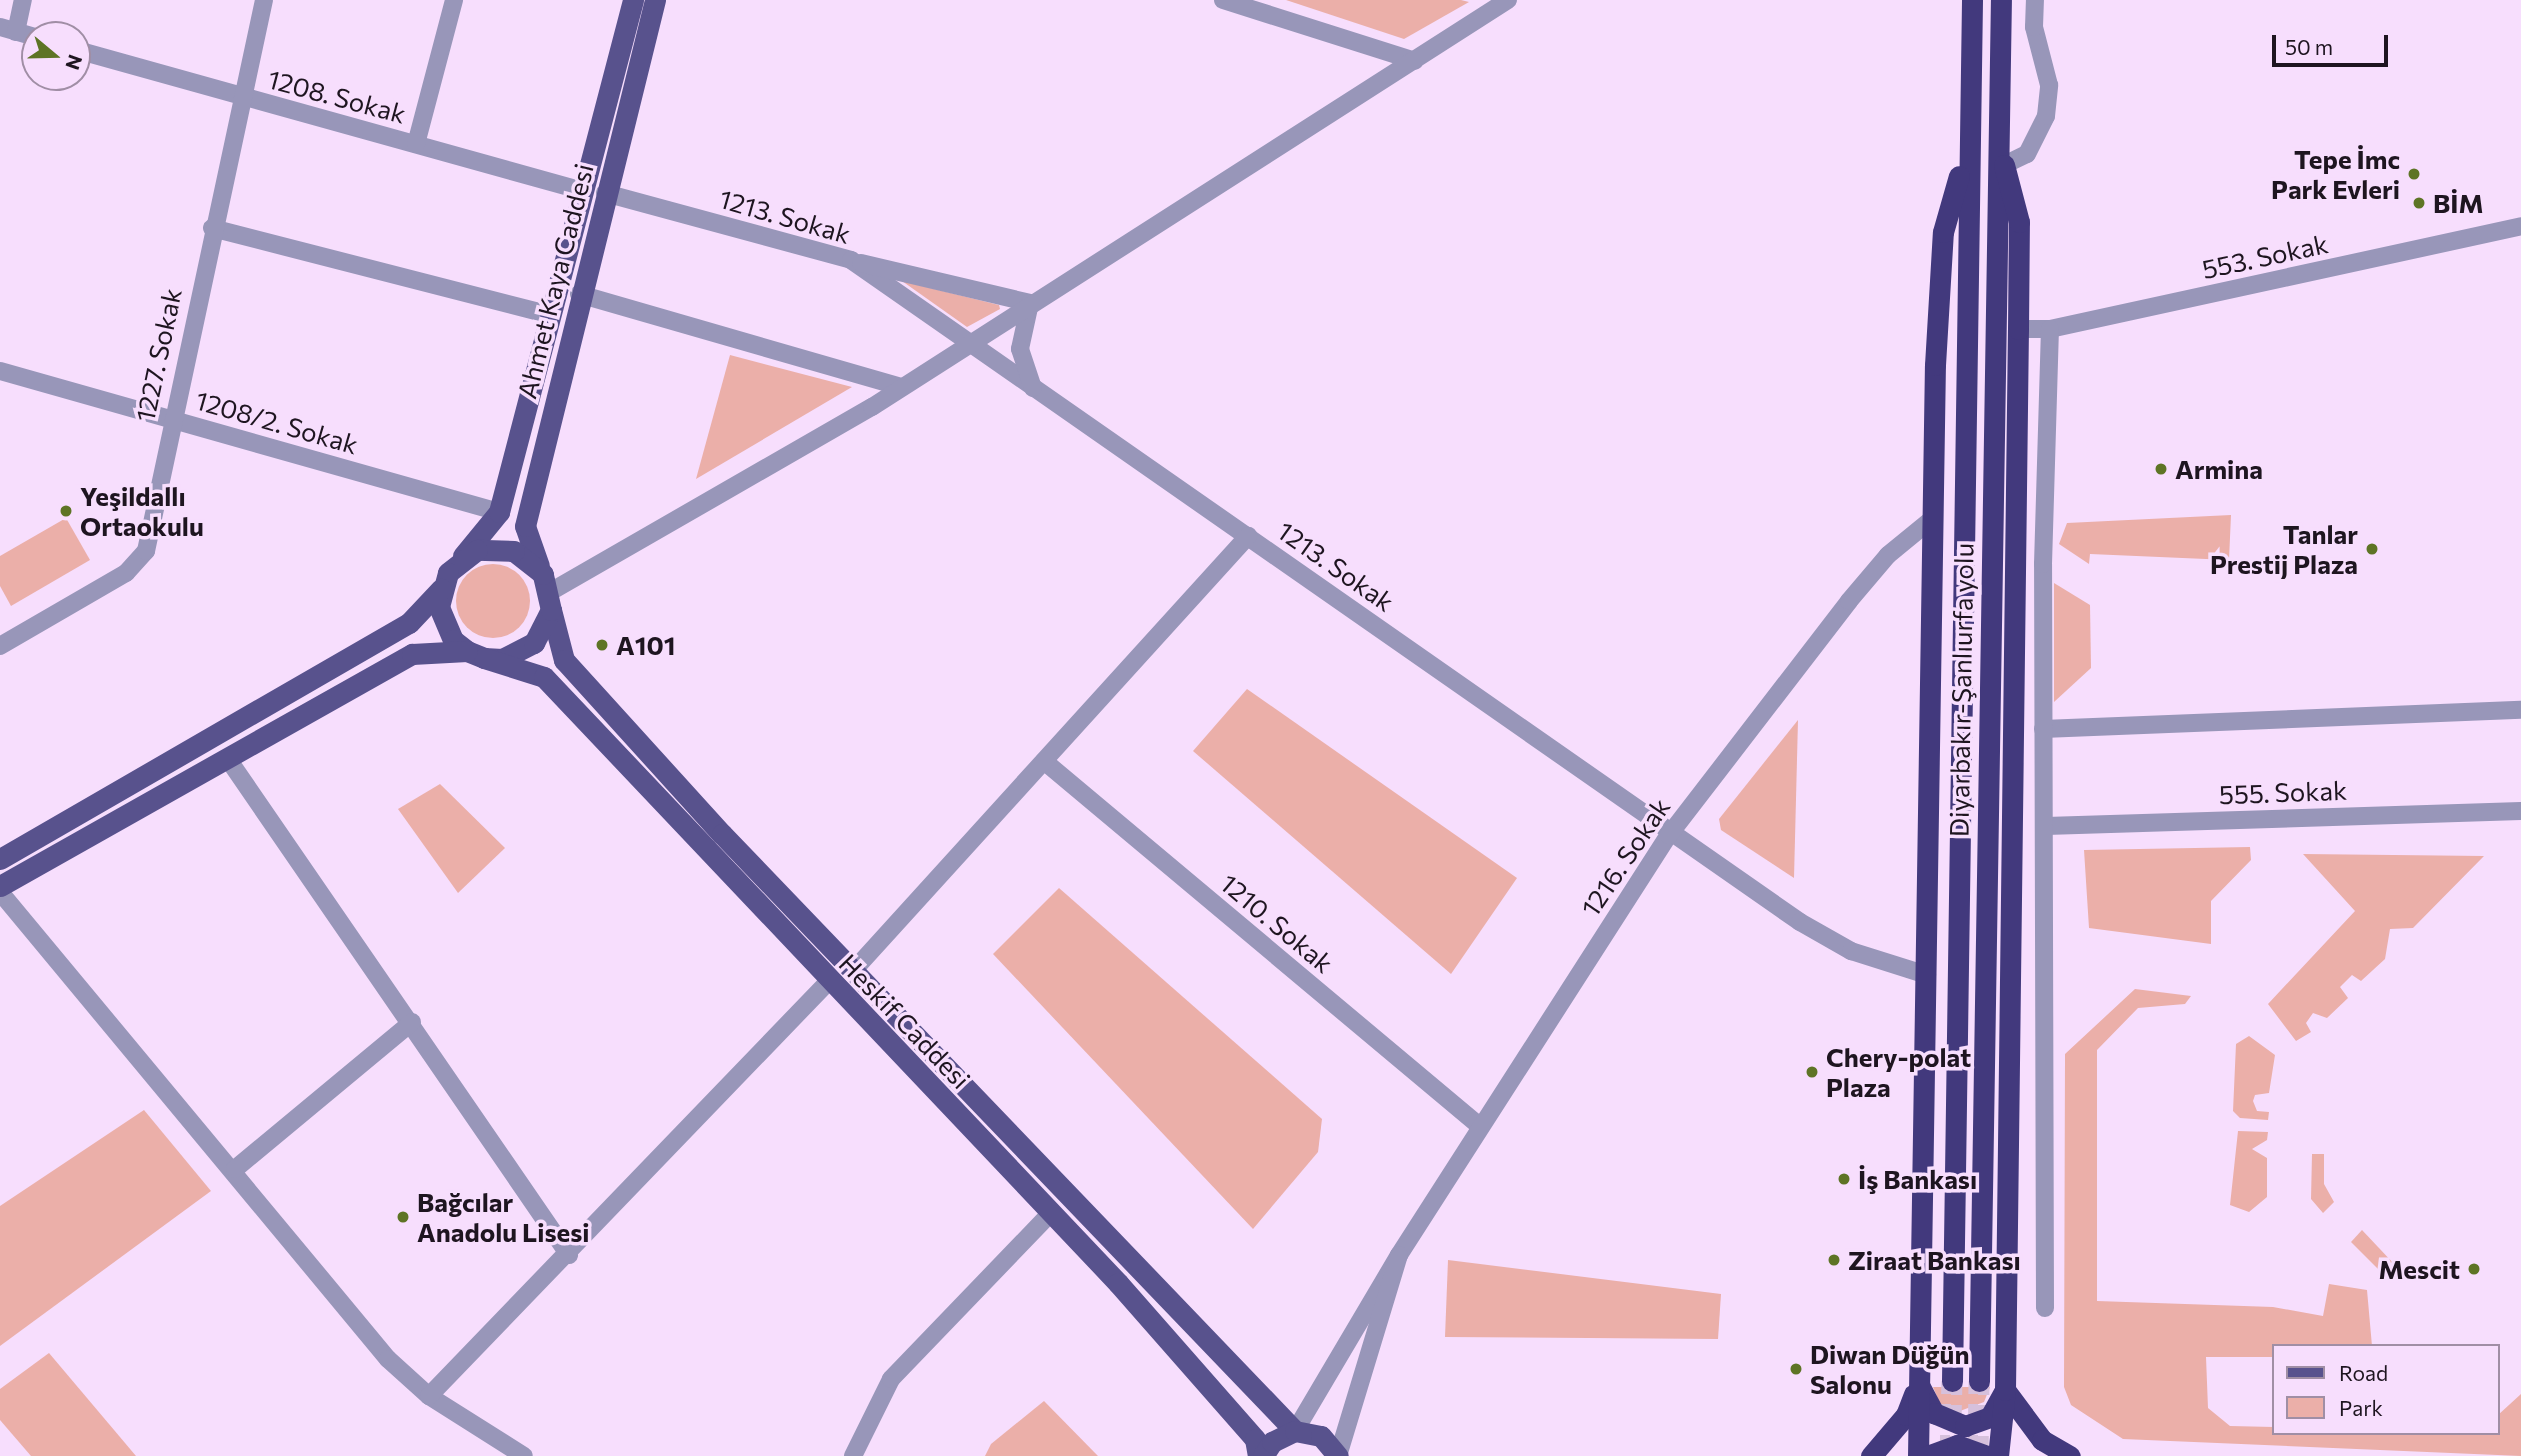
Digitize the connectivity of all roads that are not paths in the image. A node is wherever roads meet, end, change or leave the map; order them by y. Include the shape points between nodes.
1 (23, 0) edge
2 (264, 0) edge
3 (454, 0) edge
4 (633, 0) edge
5 (655, 0) edge
6 (1223, 0) edge
7 (1508, 0) edge
8 (1972, 0) edge
9 (2001, 0) edge
10 (2035, 0) edge
11 (8, 30) edge
12 (91, 54) edge
13 (1415, 61) junction
14 (242, 97) junction
15 (1997, 135) junction
16 (416, 144) junction
17 (1967, 146) junction
18 (2004, 165) junction
19 (583, 191) junction
20 (606, 193) junction
21 (2521, 226) edge
22 (212, 228) junction
23 (851, 260) junction
24 (579, 295) junction
25 (1030, 303) junction
26 (552, 315) junction
27 (2018, 329) junction
28 (2050, 329) junction
29 (970, 345) junction
30 (0, 371) edge
31 (902, 387) junction
32 (1033, 389) junction
33 (170, 419) junction
34 (499, 512) junction
35 (1933, 519) junction
36 (1248, 536) junction
37 (461, 559) junction
38 (441, 589) junction
39 (548, 592) junction
40 (0, 646) edge
41 (475, 655) junction
42 (2521, 710) edge
43 (2043, 729) junction
44 (228, 759) junction
45 (1044, 761) junction
46 (2521, 811) edge
47 (2046, 826) junction
48 (1669, 835) junction
49 (0, 859) edge
50 (0, 886) edge
51 (0, 892) edge
52 (853, 971) junction
53 (1927, 975) junction
54 (828, 982) junction
55 (412, 1022) junction
56 (1477, 1124) junction
57 (234, 1169) junction
58 (1051, 1213) junction
59 (569, 1255) junction
60 (1399, 1255) junction
61 (2045, 1308) dead end
62 (1952, 1381) tunnel mouth
63 (1979, 1381) tunnel mouth
64 (1918, 1382) junction
65 (2005, 1390) junction
66 (429, 1396) junction
67 (1295, 1431) junction
68 (524, 1456) edge
69 (853, 1456) edge
70 (1261, 1456) edge
71 (1338, 1456) edge
72 (1871, 1456) edge
73 (1918, 1456) edge
74 (1927, 1456) edge
75 (1988, 1456) edge
76 (1998, 1456) edge
77 (2070, 1456) edge

1 - 11 street
2 - 14 street, 1227. Sokak
3 - 16 street
4 - 19 main road, Ahmet Kaya Caddesi
5 - 20 main road, Ahmet Kaya Caddesi
6 - 13 street
7 - 13 street
8 - 17 highway, Diyarbakır-Şanlıurfa yolu
9 - 15 highway, Diyarbakır-Şanlıurfa yolu
10 - 18 street via 2034,27 2049,85 2046,117 2027,154
12 - 14 street, 1208. Sokak
13 - 25 street
14 - 16 street, 1208. Sokak
14 - 22 street, 1227. Sokak
15 - 18 highway
15 - 63 highway, Diyarbakır-Şanlıurfa yolu
16 - 19 street, 1208. Sokak
17 - 35 highway via 1943,232
17 - 62 highway, Diyarbakır-Şanlıurfa yolu
18 - 27 highway via 2019,222
19 - 26 main road, Ahmet Kaya Caddesi
20 - 23 street, 1213. Sokak
20 - 24 main road, Ahmet Kaya Caddesi
21 - 28 street, 553. Sokak
22 - 26 street
22 - 33 street, 1227. Sokak
23 - 25 street
23 - 29 street, 1213. Sokak
24 - 31 street
24 - 39 main road, Ahmet Kaya Caddesi via 525,526
25 - 29 street
25 - 32 street via 1020,349
26 - 34 main road, Ahmet Kaya Caddesi
27 - 28 street, 553. Sokak
27 - 65 highway
28 - 43 street
29 - 31 street
29 - 32 street, 1213. Sokak
30 - 33 street, 1208/2. Sokak
31 - 39 street
32 - 36 street, 1213. Sokak
33 - 34 street, 1208/2. Sokak
33 - 40 street, 1227. Sokak via 146,551 137,566
34 - 37 main road, Ahmet Kaya Caddesi
35 - 48 street, 1216. Sokak via 1888,555 1849,601
35 - 53 highway
36 - 45 street
36 - 48 street, 1213. Sokak
37 - 38 main road
37 - 39 main road via 496,547 531,560
38 - 41 main road via 444,625
38 - 49 main road via 409,623
39 - 41 main road via 534,643 510,656
39 - 52 main road, Ahmet Kaya Caddesi via 564,660
41 - 44 main road via 412,654
41 - 54 main road, Heskif Caddesi via 544,677
42 - 43 street
43 - 47 street
44 - 50 main road
44 - 55 street
45 - 52 street
45 - 56 street, 1210. Sokak
46 - 47 street, 555. Sokak
47 - 61 street
48 - 53 street, 1213. Sokak via 1851,951
48 - 56 street, 1216. Sokak
51 - 57 street
52 - 67 main road, Ahmet Kaya Caddesi
53 - 64 highway
54 - 58 main road, Heskif Caddesi
54 - 59 street
55 - 57 street
55 - 59 street
56 - 60 street, 1216. Sokak
57 - 66 street via 388,1359
58 - 69 street via 891,1379
58 - 70 main road, Heskif Caddesi via 1255,1439
59 - 66 street
60 - 67 street
60 - 71 street
64 - 65 highway via 1934,1413 1954,1426 1990,1417
64 - 72 highway via 1906,1415
64 - 73 highway
65 - 76 highway
65 - 77 highway via 2042,1440
66 - 68 street
67 - 70 main road via 1272,1442
67 - 71 main road via 1321,1437
74 - 75 highway via 1957,1445

